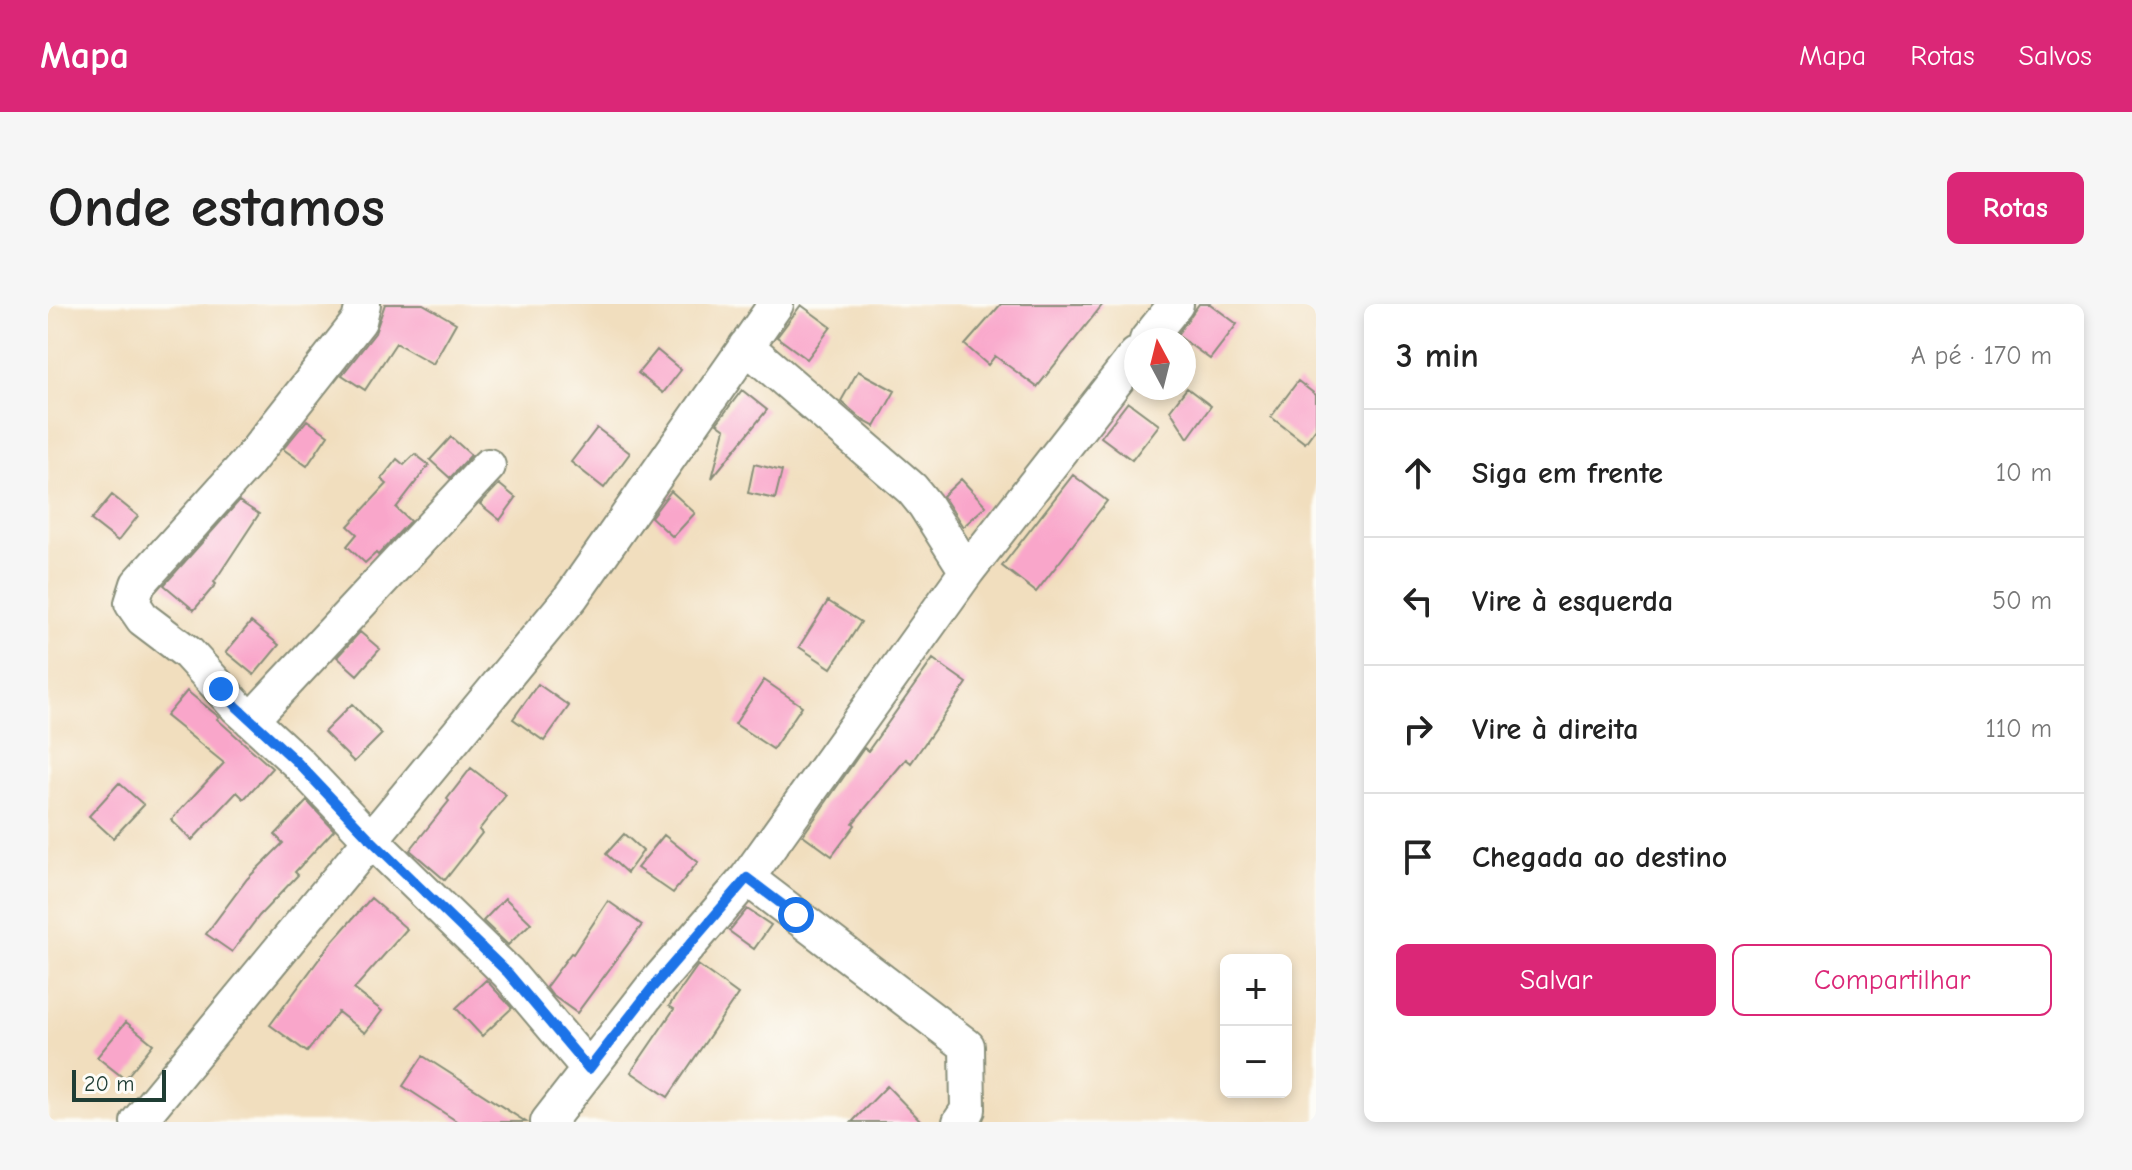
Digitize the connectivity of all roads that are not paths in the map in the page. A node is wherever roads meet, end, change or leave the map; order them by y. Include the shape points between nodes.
1 (363, 304) edge
2 (776, 304) edge
3 (1176, 304) edge
4 (1157, 328) edge
5 (746, 346) junction
6 (1124, 370) edge
7 (488, 466) dead end
8 (967, 571) junction
9 (251, 720) junction
10 (370, 839) junction
11 (747, 878) junction
12 (589, 1069) junction
13 (138, 1122) edge
14 (548, 1122) edge
15 (960, 1122) edge

1 - 9 street via 359,321 248,462 138,584 132,603
2 - 5 street
3 - 4 street
5 - 8 street via 912,489
5 - 10 street via 571,597
6 - 8 street
7 - 9 street
8 - 11 street
9 - 10 street
10 - 12 street via 508,973
10 - 13 street
11 - 12 street
11 - 15 street via 967,1046 968,1110
12 - 14 street

